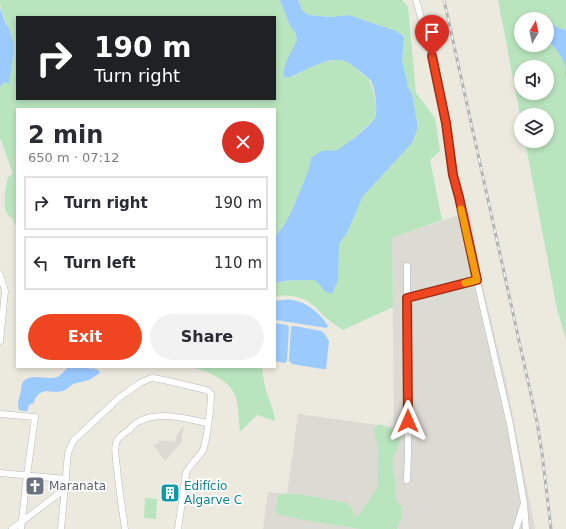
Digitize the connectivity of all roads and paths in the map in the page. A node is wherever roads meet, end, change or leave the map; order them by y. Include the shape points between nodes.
1 (416, 0) edge
2 (407, 266) dead end
3 (0, 275) edge
4 (477, 280) junction
5 (407, 298) junction
6 (1, 327) edge
7 (0, 341) edge
8 (0, 414) edge
9 (208, 423) junction
10 (0, 473) edge
11 (27, 475) junction
12 (66, 479) junction
13 (407, 480) dead end
14 (65, 489) junction
15 (524, 503) junction
16 (22, 521) junction
17 (12, 529) edge
18 (21, 529) edge
19 (61, 529) edge
20 (125, 529) edge
21 (178, 529) edge
22 (516, 529) edge
23 (526, 529) edge

1 - 4 street via 432,56 453,175
2 - 5 street
3 - 6 street via 6,290
4 - 5 street
4 - 15 street via 510,424
5 - 13 street
6 - 7 street
8 - 11 street via 35,417
9 - 12 street via 211,399 208,391 152,378 120,397 74,440 68,454
9 - 20 street via 174,416 151,417 138,422 121,436 115,448
9 - 21 street via 204,448 186,473
10 - 11 street
11 - 12 street
11 - 16 street
12 - 14 street
14 - 16 street
14 - 19 street
15 - 22 street
15 - 23 street
16 - 17 street
16 - 18 street

